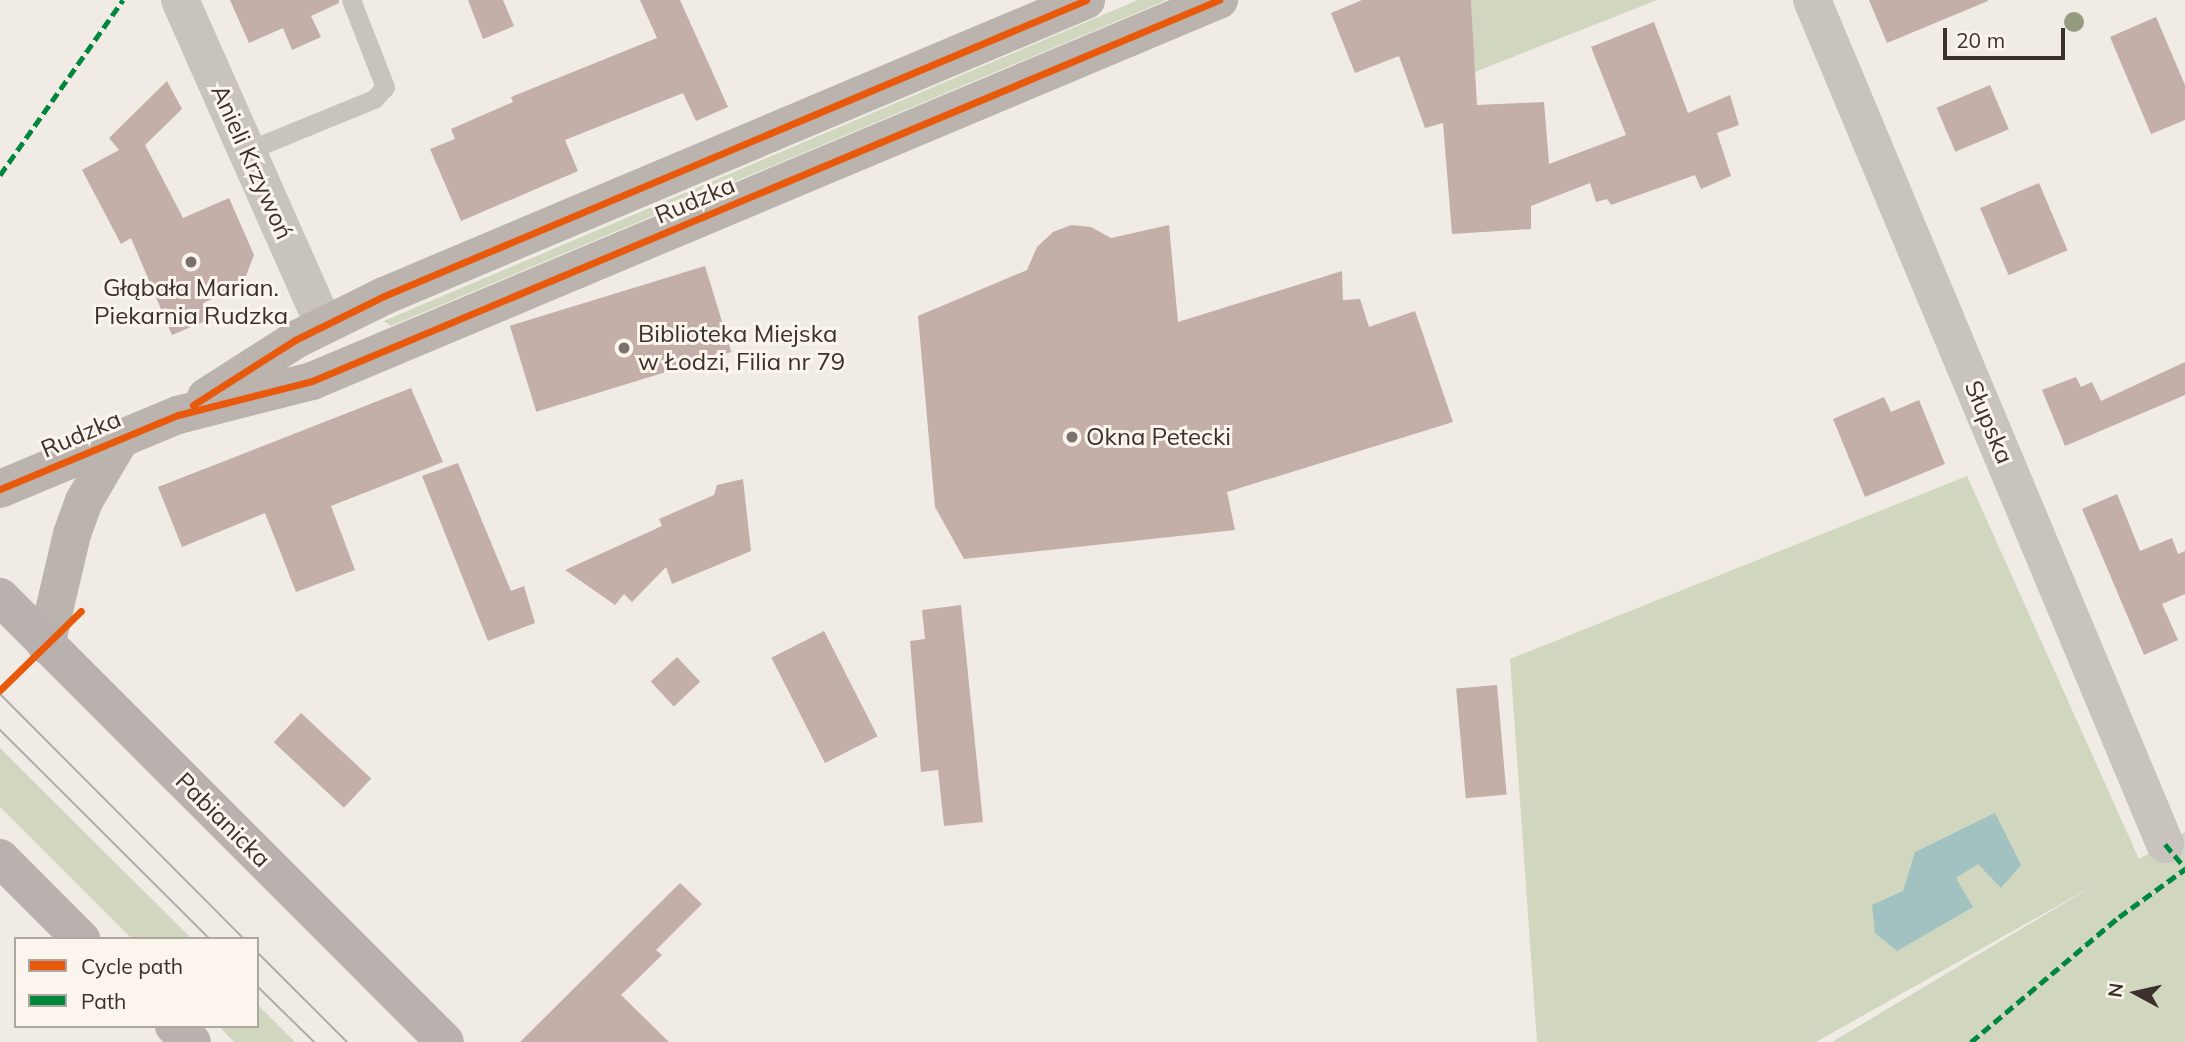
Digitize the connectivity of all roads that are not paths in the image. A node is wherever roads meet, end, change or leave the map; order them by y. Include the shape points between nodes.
1 (180, 0) edge
2 (351, 0) edge
3 (1086, 0) edge
4 (1219, 0) edge
5 (1812, 0) edge
6 (247, 151) junction
7 (324, 325) junction
8 (178, 415) junction
9 (121, 438) junction
10 (0, 489) edge
11 (0, 597) edge
12 (47, 645) junction
13 (2165, 844) dead end
14 (0, 858) edge
15 (79, 937) edge
16 (176, 1028) edge
17 (191, 1042) edge
18 (445, 1042) edge

1 - 6 street, Anieli Krzywoń
2 - 6 lane via 385,87 374,99
3 - 7 street, Rudzka via 429,276
4 - 8 street, Rudzka via 312,381
5 - 13 street, Słupska
6 - 7 street, Anieli Krzywoń
7 - 8 street, Rudzka
8 - 9 street, Rudzka
9 - 10 street, Rudzka
9 - 12 street via 84,501 72,534
11 - 12 main road, Pabianicka
12 - 18 main road, Pabianicka
14 - 15 main road
16 - 17 main road

